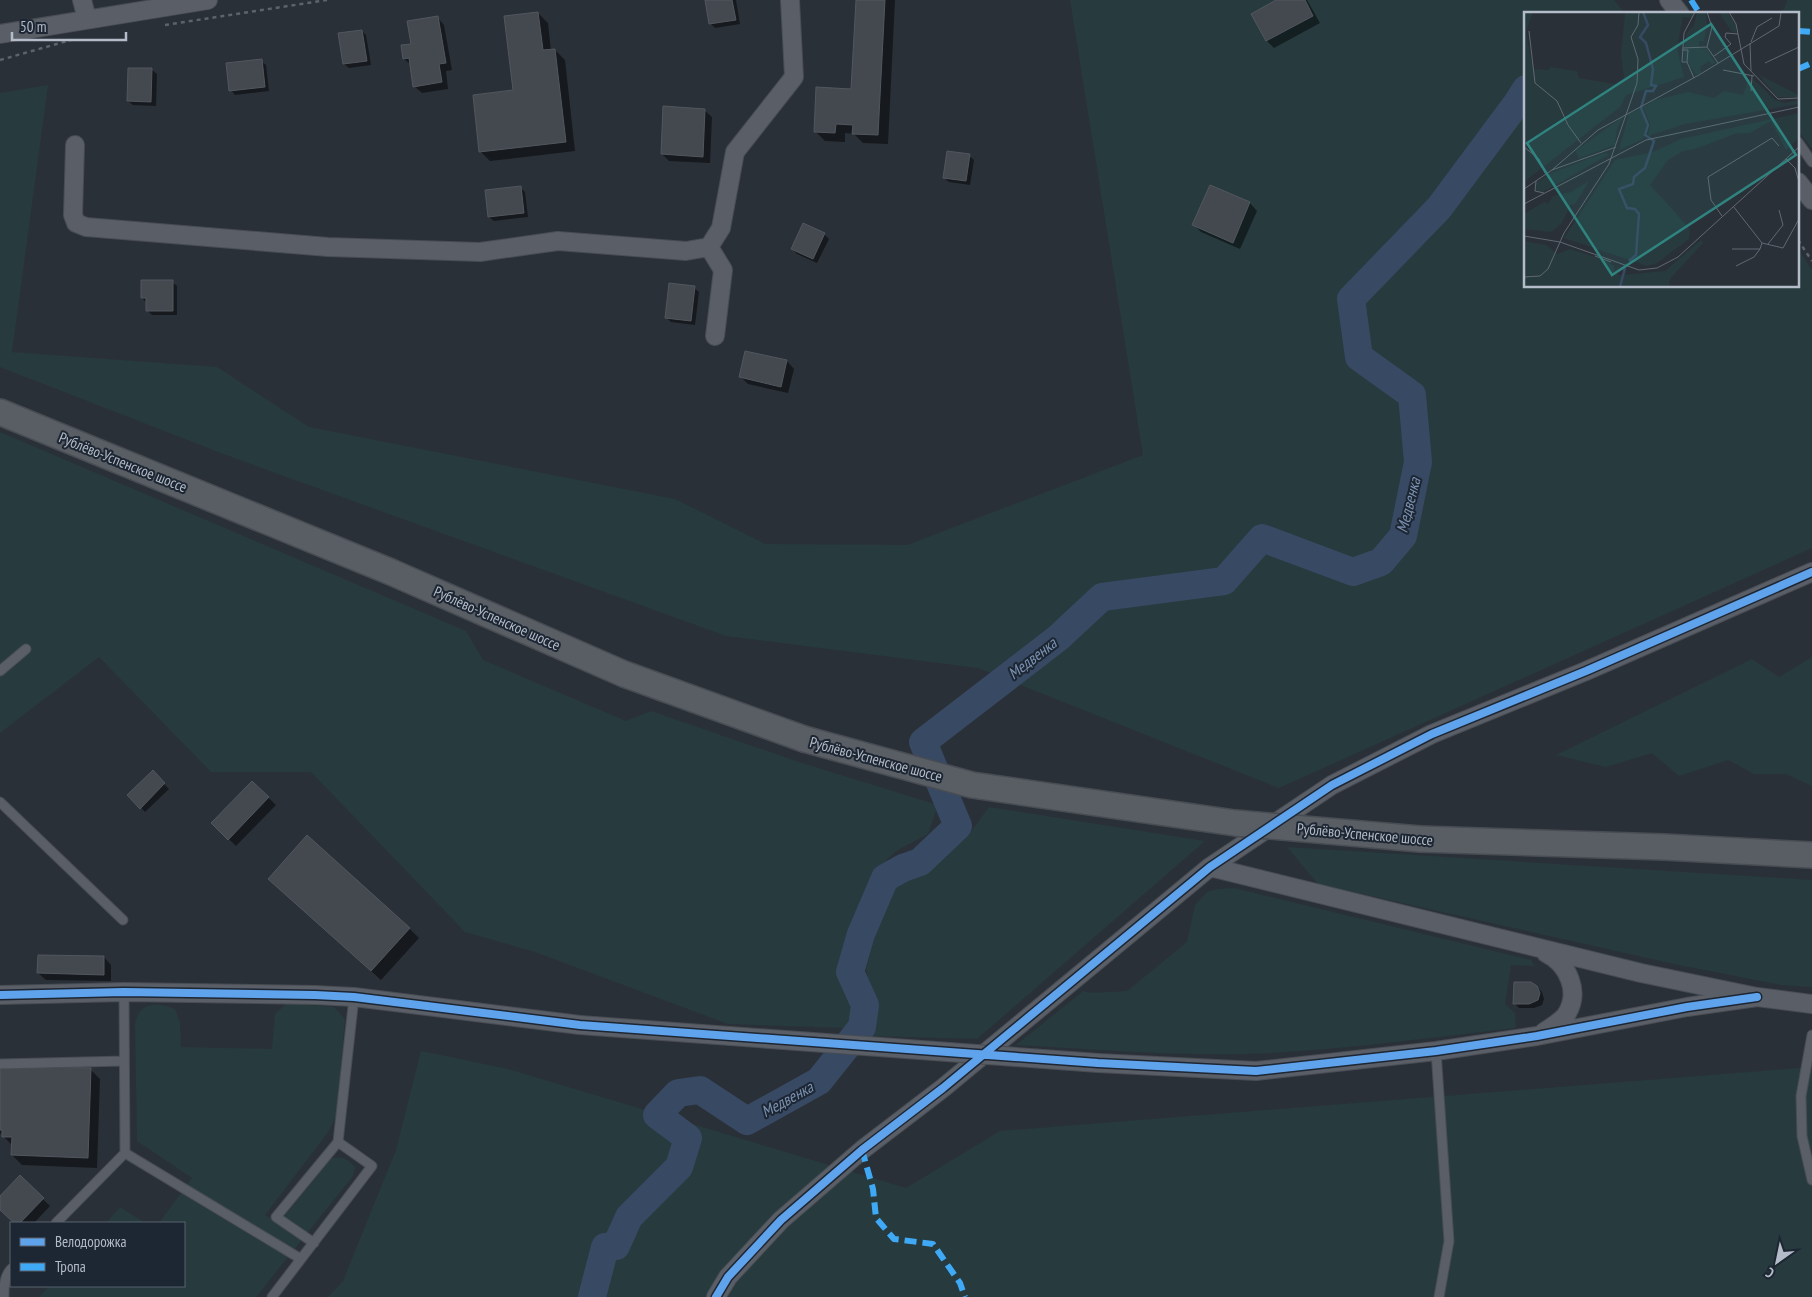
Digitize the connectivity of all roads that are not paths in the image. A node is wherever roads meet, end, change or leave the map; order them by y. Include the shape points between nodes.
1 (82, 0) edge
2 (208, 0) edge
3 (790, 0) edge
4 (1669, 0) edge
5 (1678, 12) edge
6 (87, 19) junction
7 (0, 34) edge
8 (75, 145) dead end
9 (1800, 145) edge
10 (1812, 162) edge
11 (1800, 185) edge
12 (1812, 200) edge
13 (709, 247) junction
14 (715, 336) dead end
15 (0, 412) edge
16 (1812, 572) edge
17 (26, 649) dead end
18 (0, 671) edge
19 (0, 802) edge
20 (1806, 855) edge
21 (1210, 867) junction
22 (123, 920) dead end
23 (1533, 946) junction
24 (124, 992) junction
25 (0, 995) edge
26 (1757, 997) junction
27 (354, 998) junction
28 (1812, 1004) edge
29 (1537, 1036) junction
30 (1812, 1036) edge
31 (1436, 1051) junction
32 (124, 1061) junction
33 (0, 1064) edge
34 (338, 1142) junction
35 (125, 1152) junction
36 (1812, 1180) edge
37 (57, 1222) edge
38 (314, 1243) junction
39 (301, 1259) junction
40 (10, 1270) edge
41 (4, 1297) edge
42 (272, 1297) edge
43 (716, 1297) edge
44 (1439, 1297) edge

1 - 6 street
2 - 6 street
3 - 13 street via 794,77 735,152 721,228
4 - 5 street
6 - 7 street
8 - 13 street via 73,215 76,223 86,227 328,247 480,252 558,241 686,251
9 - 10 lane
11 - 12 street
13 - 14 street via 723,270
15 - 20 main road, Рублёво-Успенское шоссе, bridge via 391,572 624,674 804,739 972,785 1235,822 1420,839
16 - 21 street via 1432,734 1332,785
17 - 18 lane
19 - 22 lane
21 - 23 street
21 - 43 street via 862,1150 781,1220 728,1277
23 - 26 street
23 - 29 street via 1563,966 1571,978 1573,990 1566,1014
24 - 25 street
24 - 27 street
24 - 32 lane
26 - 28 street
26 - 29 street
27 - 31 street, bridge via 580,1025 1098,1063 1256,1071
27 - 34 lane
29 - 31 street
30 - 36 lane via 1801,1096 1802,1136
31 - 44 lane via 1449,1241
32 - 33 lane
32 - 35 lane
34 - 38 lane via 372,1166
34 - 38 lane via 276,1217
35 - 37 lane
35 - 39 lane
38 - 39 lane
39 - 42 lane
40 - 41 lane via 6,1274

